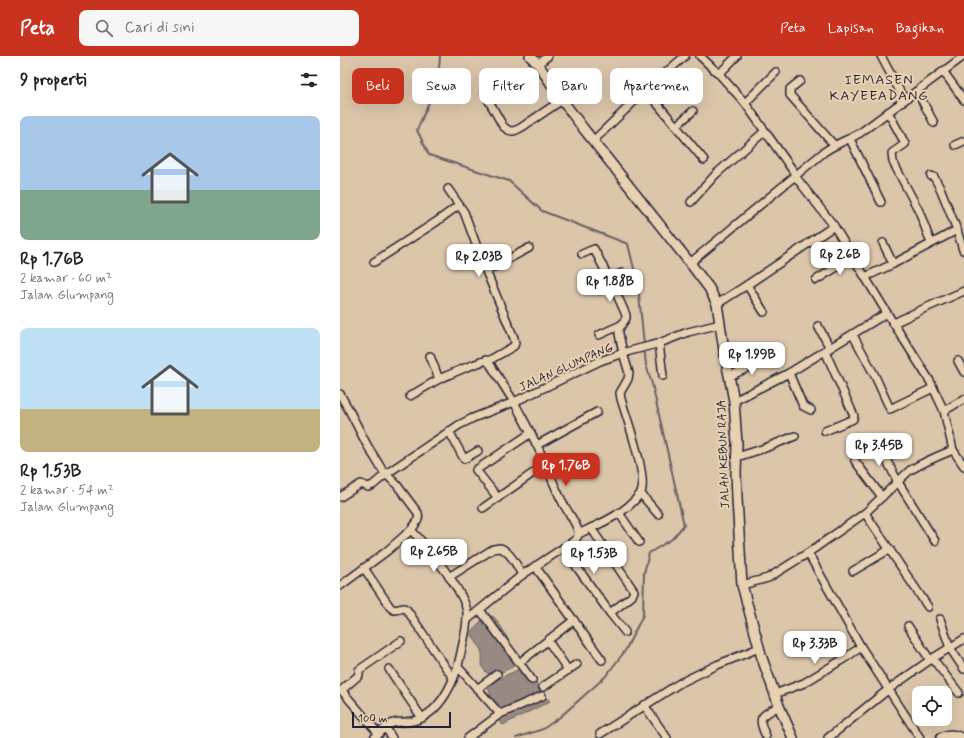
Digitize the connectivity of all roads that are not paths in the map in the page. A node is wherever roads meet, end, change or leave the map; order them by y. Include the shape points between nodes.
1 (530, 56) edge
2 (548, 56) edge
3 (685, 56) edge
4 (700, 56) edge
5 (737, 56) edge
6 (881, 56) edge
7 (964, 56) edge
8 (538, 64) junction
9 (671, 68) edge
10 (944, 71) junction
11 (776, 72) dead end
12 (719, 74) junction
13 (547, 78) edge
14 (800, 81) dead end
15 (917, 91) junction
16 (904, 99) junction
17 (964, 100) edge
18 (745, 103) junction
19 (491, 104) edge
20 (556, 104) edge
21 (565, 104) edge
22 (631, 104) edge
23 (658, 104) edge
24 (693, 111) dead end
25 (888, 112) junction
26 (934, 123) dead end
27 (676, 126) junction
28 (765, 131) junction
29 (850, 139) junction
30 (593, 141) junction
31 (964, 141) edge
32 (834, 145) junction
33 (955, 145) dead end
34 (704, 160) dead end
35 (796, 175) junction
36 (931, 176) dead end
37 (448, 189) dead end
38 (691, 202) dead end
39 (882, 202) dead end
40 (459, 205) junction
41 (834, 226) junction
42 (957, 230) junction
43 (883, 243) dead end
44 (931, 243) junction
45 (529, 248) dead end
46 (963, 250) dead end
47 (582, 254) dead end
48 (853, 257) junction
49 (374, 262) dead end
50 (690, 263) junction
51 (893, 264) junction
52 (486, 271) junction
53 (622, 273) dead end
54 (865, 276) junction
55 (816, 280) dead end
56 (611, 282) junction
57 (747, 285) junction
58 (600, 290) dead end
59 (964, 291) edge
60 (717, 304) junction
61 (764, 312) dead end
62 (887, 314) junction
63 (894, 323) junction
64 (720, 324) junction
65 (621, 325) junction
66 (818, 326) dead end
67 (599, 335) dead end
68 (853, 335) junction
69 (659, 343) junction
70 (828, 350) junction
71 (624, 352) junction
72 (430, 356) dead end
73 (767, 359) dead end
74 (958, 361) dead end
75 (488, 362) junction
76 (964, 372) edge
77 (789, 373) junction
78 (663, 376) dead end
79 (730, 376) junction
80 (439, 379) junction
81 (934, 388) junction
82 (410, 396) dead end
83 (341, 397) edge
84 (964, 399) edge
85 (734, 401) junction
86 (514, 402) junction
87 (811, 410) dead end
88 (944, 410) junction
89 (597, 412) dead end
90 (449, 431) junction
91 (825, 431) dead end
92 (531, 433) junction
93 (795, 436) dead end
94 (878, 442) dead end
95 (537, 445) junction
96 (953, 450) junction
97 (478, 451) dead end
98 (737, 457) junction
99 (856, 461) dead end
100 (546, 464) junction
101 (964, 466) edge
102 (386, 474) junction
103 (898, 482) junction
104 (641, 494) junction
105 (882, 497) junction
106 (340, 498) edge
107 (498, 498) junction
108 (484, 508) dead end
109 (619, 513) junction
110 (865, 513) junction
111 (658, 514) dead end
112 (591, 528) junction
113 (411, 530) junction
114 (578, 534) junction
115 (935, 541) dead end
116 (639, 542) dead end
117 (563, 548) junction
118 (890, 549) junction
119 (808, 554) junction
120 (535, 566) junction
121 (364, 568) junction
122 (853, 572) dead end
123 (522, 575) junction
124 (449, 577) junction
125 (742, 585) junction
126 (340, 586) edge
127 (928, 607) dead end
128 (480, 610) junction
129 (610, 612) junction
130 (940, 619) dead end
131 (467, 620) junction
132 (574, 620) junction
133 (908, 626) dead end
134 (625, 632) dead end
135 (964, 639) edge
136 (401, 640) dead end
137 (548, 641) junction
138 (861, 647) junction
139 (759, 648) junction
140 (950, 648) junction
141 (524, 660) dead end
142 (602, 660) dead end
143 (931, 660) junction
144 (577, 664) dead end
145 (458, 667) junction
146 (389, 669) dead end
147 (964, 669) edge
148 (568, 670) junction
149 (497, 674) dead end
150 (453, 678) junction
151 (532, 680) dead end
152 (543, 687) dead end
153 (478, 689) junction
154 (889, 689) junction
155 (341, 692) edge
156 (959, 693) dead end
157 (774, 694) junction
158 (542, 696) dead end
159 (644, 705) junction
160 (779, 706) junction
161 (500, 714) junction
162 (422, 718) junction
163 (386, 728) junction
164 (600, 734) dead end
165 (376, 736) edge
166 (766, 736) dead end
167 (392, 738) edge
168 (468, 738) edge
169 (667, 738) edge
170 (793, 738) edge
171 (828, 738) edge
172 (920, 738) edge
173 (942, 738) edge
174 (960, 738) edge

1 - 8 street, JALAN KEBUN RAJA
2 - 8 street
3 - 9 street
4 - 12 street
5 - 12 street
6 - 16 street
7 - 10 street
8 - 13 street, JALAN KEBUN RAJA
10 - 15 street
10 - 17 street
11 - 18 street
12 - 18 street
14 - 32 street via 790,89 790,94
15 - 16 street
15 - 26 street
16 - 25 street
18 - 28 street
19 - 20 street via 503,126 512,131
21 - 30 street, JALAN KEBUN RAJA
22 - 30 street
23 - 27 street
24 - 27 street
25 - 29 street
25 - 44 street via 905,144 892,153 893,162 919,211
27 - 34 street
28 - 35 street
28 - 38 street via 714,171
29 - 32 street
29 - 39 street
30 - 50 street, JALAN KEBUN RAJA
31 - 33 street
32 - 35 street
35 - 41 street
35 - 50 street
36 - 42 street via 941,190
37 - 40 street
40 - 49 street
40 - 52 street
41 - 48 street
41 - 57 street
42 - 44 street
42 - 46 street
43 - 51 street
44 - 51 street
45 - 52 street
47 - 56 street via 594,249
48 - 54 street
48 - 55 street
50 - 60 street, JALAN KEBUN RAJA via 709,288
51 - 54 street
52 - 75 street via 515,343 509,350
53 - 56 street
54 - 62 street
56 - 58 street
56 - 65 street via 626,315
57 - 60 street
57 - 61 street
59 - 63 street
60 - 64 street, JALAN KEBUN RAJA
62 - 63 street
62 - 68 street
63 - 81 street
64 - 69 street, JALAN GLUMPANG
64 - 79 street, JALAN KEBUN RAJA
65 - 67 street
65 - 71 street via 619,334
66 - 70 street
68 - 70 street
68 - 81 street via 890,409
69 - 71 street, JALAN GLUMPANG
69 - 78 street
70 - 77 street
70 - 91 street via 854,416 853,419
71 - 86 street, JALAN GLUMPANG
71 - 104 street via 629,373 620,399 640,467 643,486
72 - 80 street
73 - 79 street
74 - 76 street
75 - 80 street via 484,360
75 - 86 street
77 - 85 street
77 - 87 street via 803,406
79 - 85 street, JALAN KEBUN RAJA
80 - 82 street
81 - 88 street
83 - 102 street
84 - 88 street
85 - 98 street, JALAN KEBUN RAJA
86 - 90 street via 466,421
86 - 92 street, JALAN GLUMPANG
88 - 96 street
89 - 95 street
90 - 97 street via 464,459
90 - 102 street
92 - 95 street, JALAN GLUMPANG
92 - 107 street via 476,470
93 - 98 street
94 - 103 street
95 - 100 street, JALAN GLUMPANG
96 - 101 street
96 - 103 street via 917,465
98 - 125 street, JALAN KEBUN RAJA
99 - 105 street
100 - 107 street
100 - 114 street, JALAN GLUMPANG via 578,529
102 - 106 street via 373,485 368,487 362,484
102 - 113 street via 418,513 418,520
103 - 105 street
103 - 115 street
104 - 109 street
104 - 111 street
105 - 110 street
107 - 108 street
109 - 112 street
109 - 116 street
110 - 118 street
110 - 119 street
112 - 114 street
112 - 129 street via 634,591 632,596
113 - 121 street
113 - 124 street
114 - 117 street via 578,538
117 - 120 street
117 - 129 street
118 - 122 street
118 - 127 street
119 - 125 street via 773,575
119 - 138 street
120 - 123 street
120 - 132 street
121 - 126 street
121 - 150 street via 390,607 394,610 407,610
123 - 124 street via 510,555 499,548 493,549
123 - 128 street
124 - 131 street via 465,604
125 - 139 street, JALAN KEBUN RAJA
128 - 131 street
128 - 151 street
129 - 134 street
130 - 140 street
131 - 145 street
132 - 137 street
132 - 142 street
133 - 143 street
135 - 140 street
136 - 155 street via 359,670 359,675
137 - 141 street
137 - 148 street
138 - 154 street
138 - 157 street via 804,682
139 - 157 street, JALAN KEBUN RAJA
139 - 159 street via 680,682
140 - 143 street
140 - 147 street
143 - 154 street
143 - 156 street
144 - 148 street
145 - 150 street
145 - 153 street
146 - 162 street
148 - 152 street
149 - 153 street
150 - 162 street via 443,700
153 - 161 street
154 - 171 street
154 - 172 street
155 - 165 street
157 - 160 street, JALAN KEBUN RAJA
158 - 161 street
159 - 164 street
159 - 169 street
160 - 166 street via 762,716 760,722
160 - 170 street, JALAN KEBUN RAJA
161 - 168 street
162 - 163 street via 394,723
163 - 165 street
163 - 167 street
173 - 174 street via 953,735

